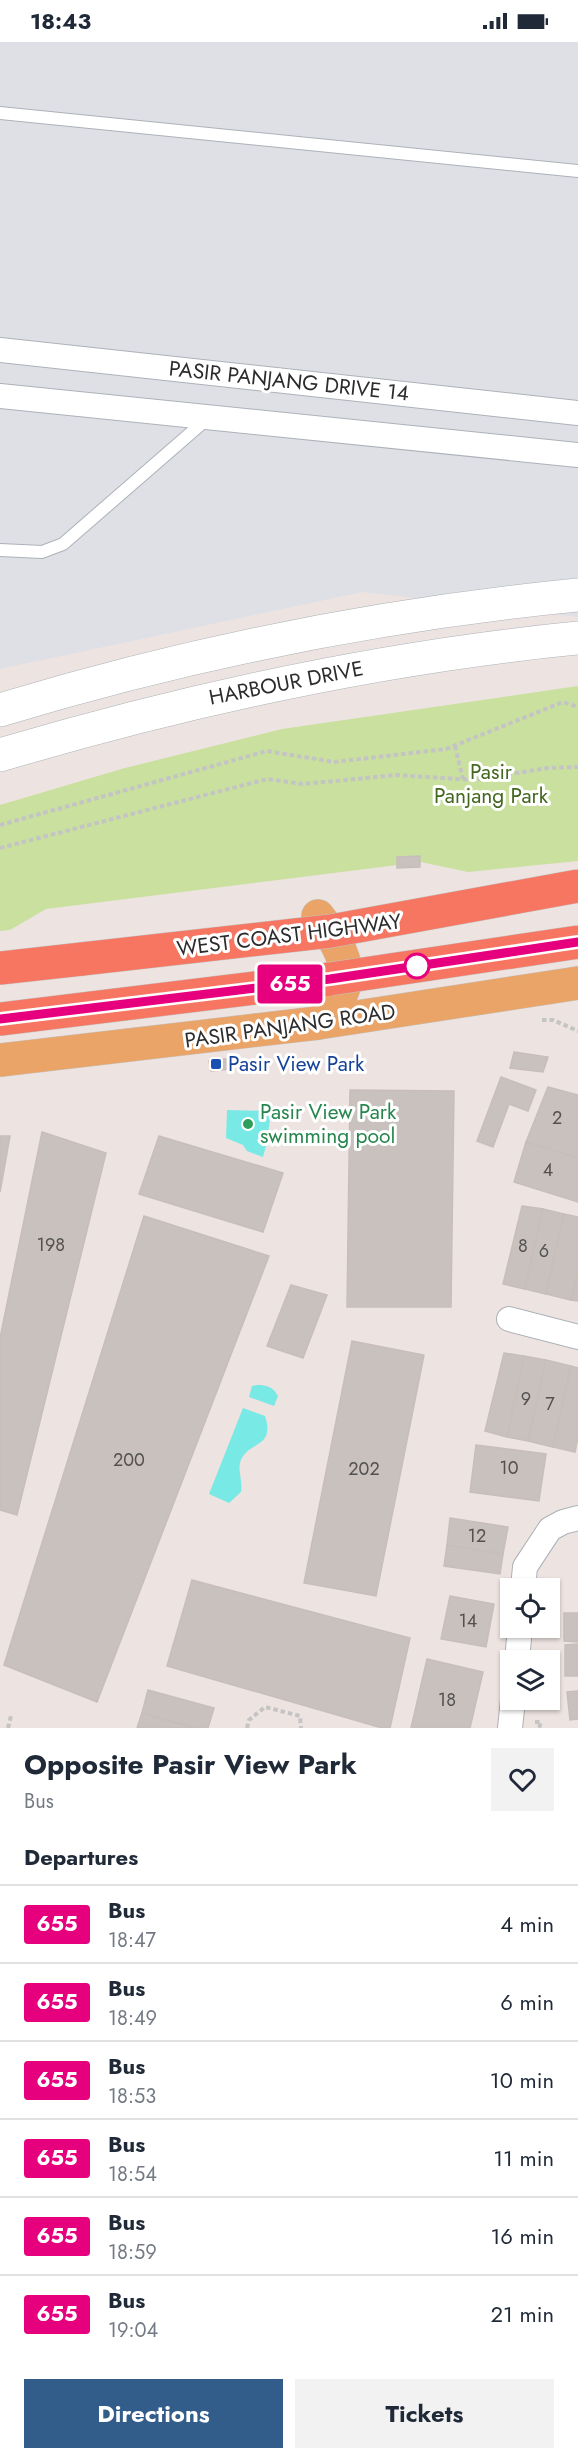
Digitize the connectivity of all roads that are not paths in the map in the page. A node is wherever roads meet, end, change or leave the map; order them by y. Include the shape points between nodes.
1 (0, 113) edge
2 (578, 171) edge
3 (0, 350) edge
4 (0, 396) edge
5 (578, 413) edge
6 (210, 417) junction
7 (578, 455) edge
8 (0, 550) edge
9 (578, 595) edge
10 (578, 638) edge
11 (0, 710) edge
12 (0, 754) edge
13 (578, 887) edge
14 (578, 903) edge
15 (324, 923) junction
16 (578, 942) edge
17 (0, 954) edge
18 (0, 968) edge
19 (330, 979) junction
20 (577, 980) edge
21 (0, 1018) edge
22 (318, 1023) junction
23 (0, 1060) edge
24 (509, 1319) dead end
25 (578, 1337) edge
26 (578, 1518) edge
27 (524, 1578) edge
28 (512, 1710) edge
29 (510, 1728) edge

1 - 2 lane
3 - 5 street, PASIR PANJANG DRIVE 14
4 - 6 street, PASIR PANJANG DRIVE 14
6 - 7 street, PASIR PANJANG DRIVE 14
6 - 8 lane via 63,544 42,552
9 - 11 street, HARBOUR DRIVE via 400,618 213,654
10 - 12 street, HARBOUR DRIVE via 397,662 218,696
13 - 15 highway, bridge
14 - 15 highway, WEST COAST HIGHWAY, bridge
15 - 17 main road
15 - 18 highway, WEST COAST HIGHWAY, bridge
15 - 22 main road via 346,964 344,987 334,1008
16 - 19 highway, bridge
19 - 20 highway, bridge
19 - 21 highway
20 - 22 main road, PASIR PANJANG ROAD via 467,1002
22 - 23 main road, PASIR PANJANG ROAD
24 - 25 street
26 - 27 street via 550,1529 525,1567
28 - 29 street

